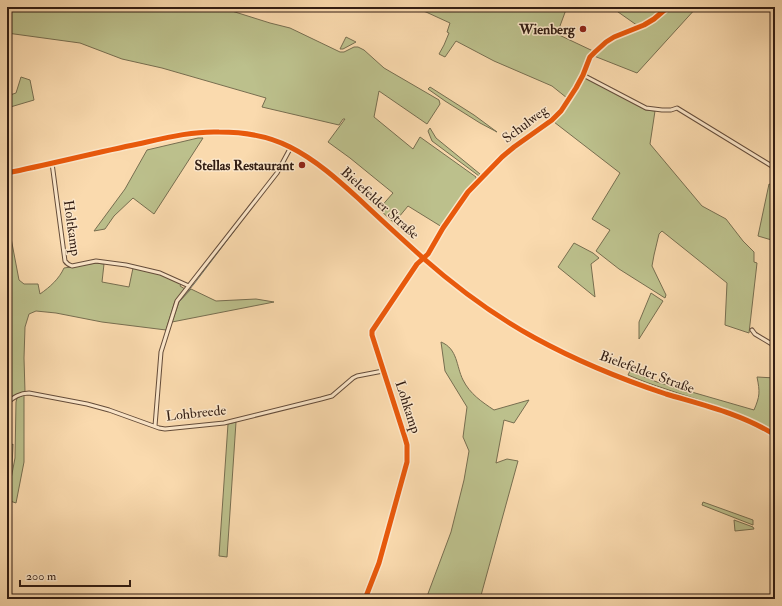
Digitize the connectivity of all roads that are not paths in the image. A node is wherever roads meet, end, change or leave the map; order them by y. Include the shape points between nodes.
1 (668, 7) edge
2 (583, 75) junction
3 (291, 147) junction
4 (52, 163) junction
5 (775, 168) edge
6 (7, 172) edge
7 (423, 258) junction
8 (189, 286) junction
9 (752, 330) dead end
10 (775, 346) edge
11 (383, 371) junction
12 (7, 402) edge
13 (155, 426) junction
14 (775, 435) edge
15 (365, 599) edge

1 - 2 street, Schulweg via 644,25 606,42 590,57
2 - 5 street via 646,108 677,108
2 - 7 street, Schulweg via 561,111 502,157 468,192
3 - 4 main road, Bielefelder Straße via 244,133 198,133
3 - 7 main road, Bielefelder Straße via 335,177
3 - 8 street via 277,173
4 - 6 main road, Bielefelder Straße
4 - 8 street, Holtkamp via 66,264 72,266 96,261 126,266 160,273
7 - 11 street, Lohkamp via 372,331
7 - 14 main road, Bielefelder Straße via 490,310 564,353 626,380 725,412
8 - 13 street via 177,301 161,352
9 - 10 street
11 - 13 street, Lohbreede via 357,376 332,396 238,420 172,429
11 - 15 street, Lohkamp via 406,438 407,462 380,564
12 - 13 street, Lohbreede via 18,395 29,393 87,404

